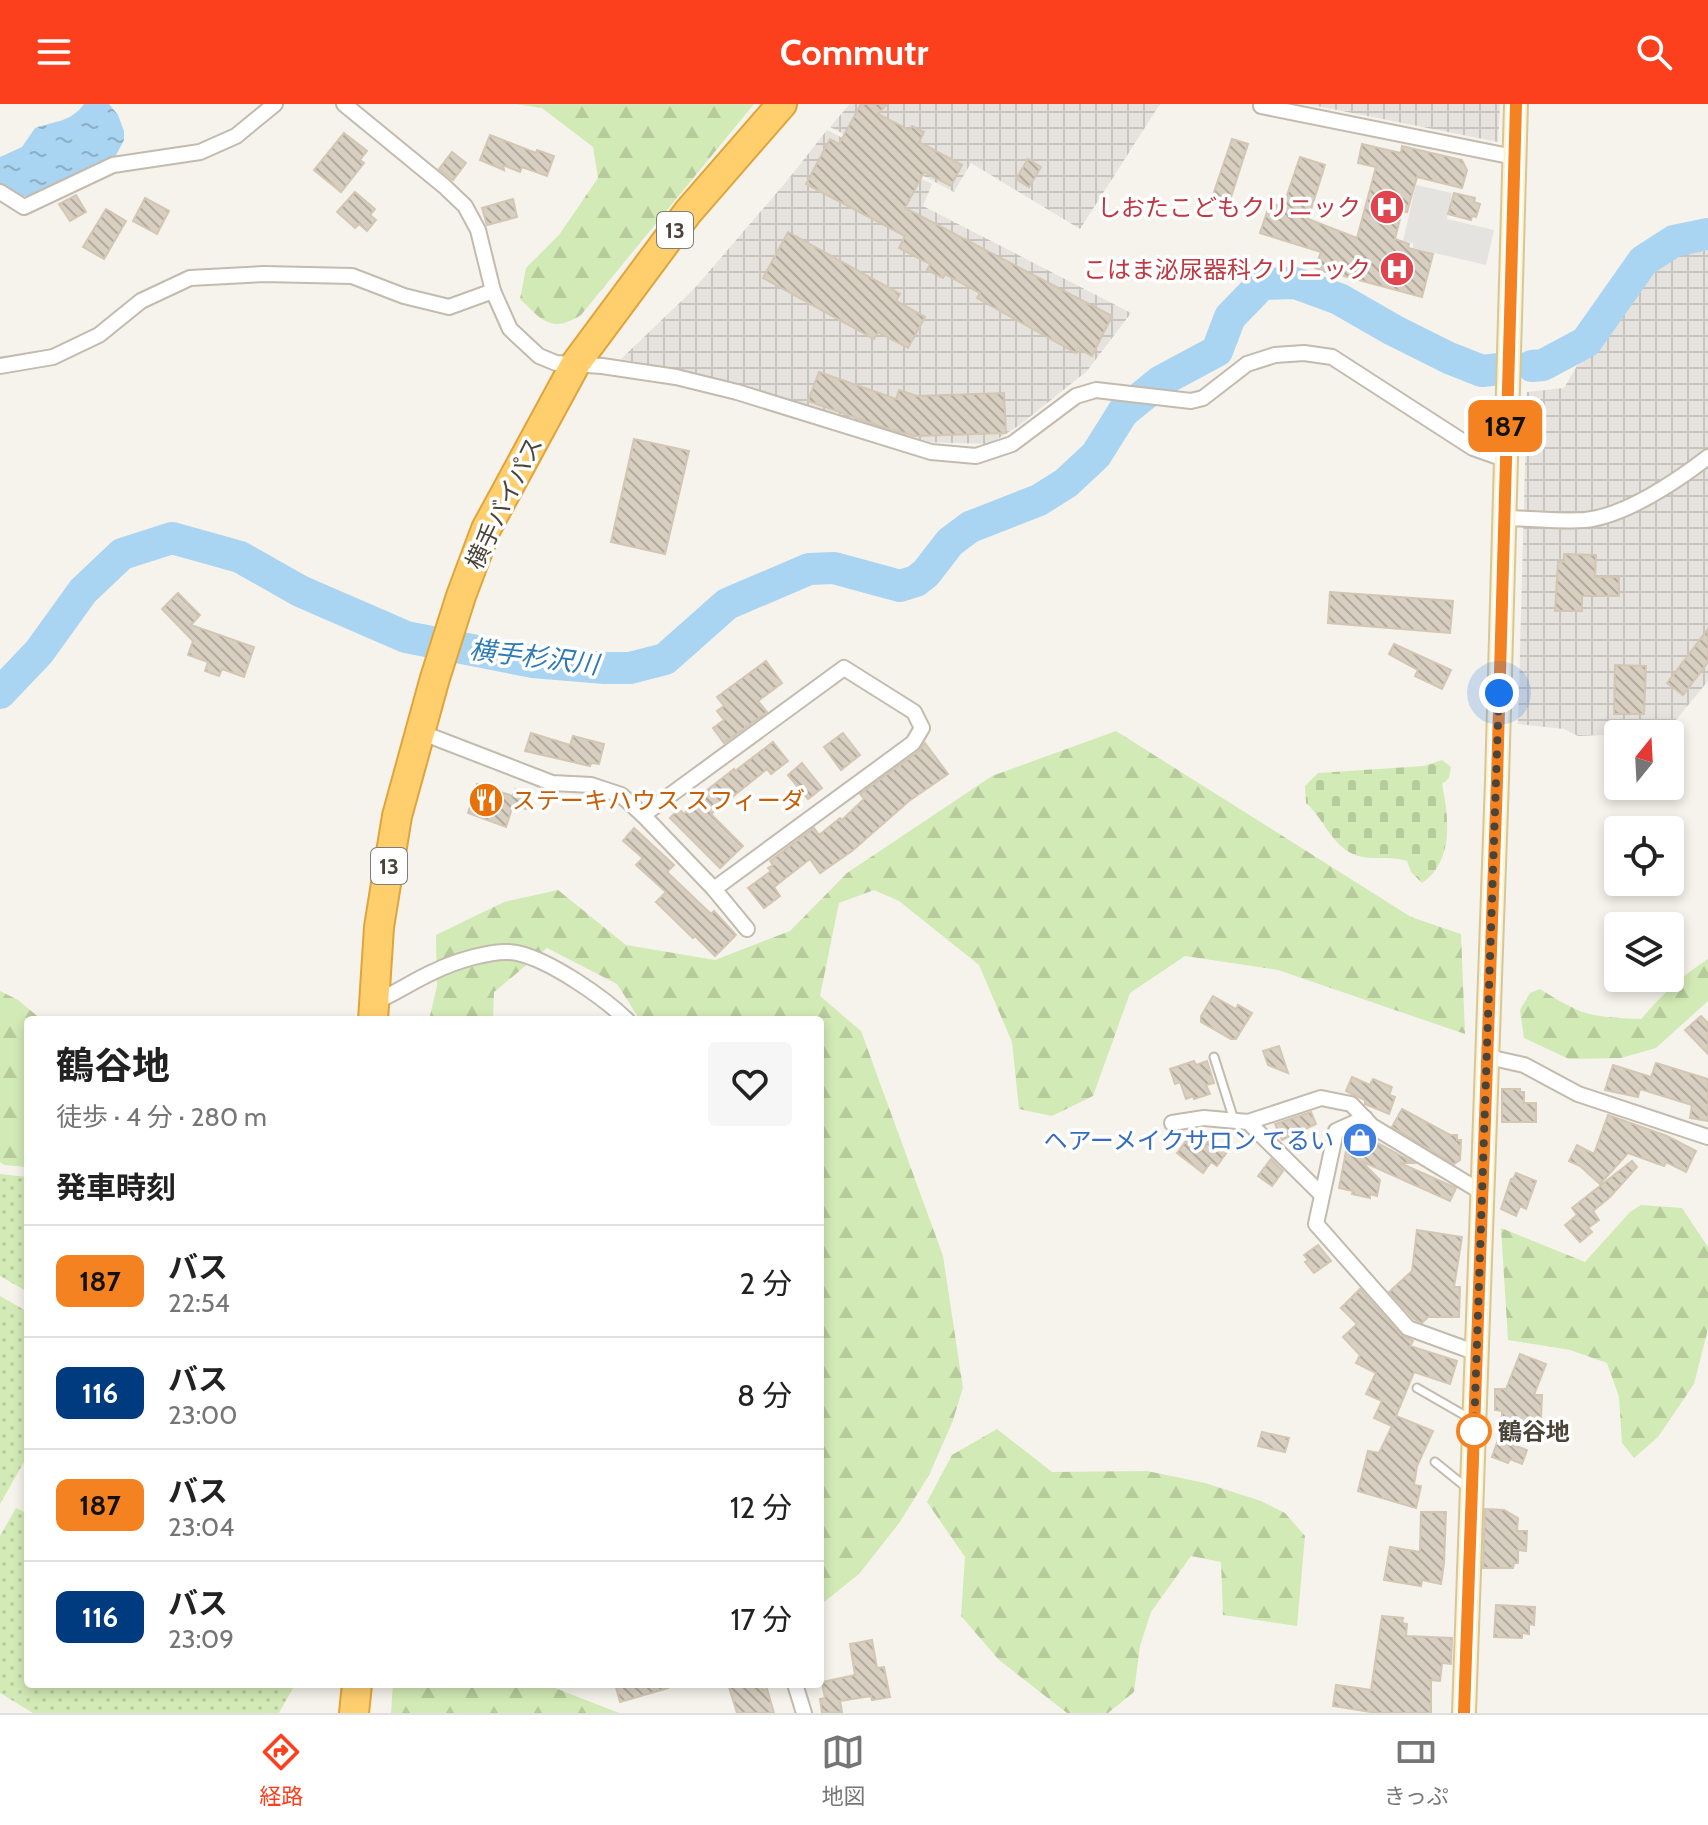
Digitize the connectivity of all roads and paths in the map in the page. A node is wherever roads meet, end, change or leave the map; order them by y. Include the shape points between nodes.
1 (275, 104) edge
2 (344, 104) edge
3 (782, 104) edge
4 (1516, 104) edge
5 (1261, 106) dead end
6 (1514, 157) junction
7 (0, 192) edge
8 (493, 291) junction
9 (576, 363) junction
10 (0, 366) edge
11 (1708, 457) edge
12 (1504, 459) junction
13 (1503, 518) junction
14 (420, 732) junction
15 (643, 815) junction
16 (714, 889) junction
17 (747, 929) dead end
18 (373, 1012) edge
19 (623, 1016) edge
20 (1214, 1057) dead end
21 (1488, 1057) junction
22 (1365, 1118) junction
23 (1241, 1121) junction
24 (1172, 1123) dead end
25 (1708, 1137) edge
26 (1483, 1193) junction
27 (1321, 1194) junction
28 (1477, 1353) junction
29 (1417, 1388) dead end
30 (1475, 1420) junction
31 (1435, 1462) dead end
32 (1472, 1493) junction
33 (357, 1688) edge
34 (796, 1688) edge
35 (354, 1713) edge
36 (804, 1713) edge
37 (1464, 1713) edge

1 - 7 street via 236,136 200,152 113,165 24,207
2 - 8 street via 465,206 478,230
3 - 9 highway, 横手バイパス / 13 via 688,212
4 - 6 main road
5 - 6 street
6 - 12 main road
8 - 9 street via 510,329 539,356
8 - 10 street via 449,307 352,276 190,278 141,301 88,341 53,357
9 - 12 street via 676,377 931,452 976,456 1012,444 1076,396 1096,390 1191,401 1203,398 1247,364 1304,353 1332,357 1473,448
9 - 14 highway, 横手バイパス / 13 via 486,529
11 - 13 street via 1680,479 1587,520
12 - 13 main road
13 - 21 main road
14 - 15 street via 552,783 591,785 621,795
14 - 18 highway, 横手バイパス / 13 via 397,816 379,927
15 - 16 street
15 - 16 street via 844,668 914,712 922,728 913,743
16 - 17 street
18 - 19 street via 434,971 515,952 546,964
20 - 23 lane
21 - 25 street via 1524,1065 1578,1094
21 - 26 main road
22 - 23 street via 1351,1104 1321,1098
22 - 26 street
22 - 27 street via 1336,1131
23 - 24 street via 1204,1118
23 - 27 street
26 - 28 main road
27 - 28 street via 1316,1224 1408,1328
28 - 30 main road
29 - 30 lane
30 - 32 main road
31 - 32 lane
32 - 37 main road
33 - 35 highway
34 - 36 street

